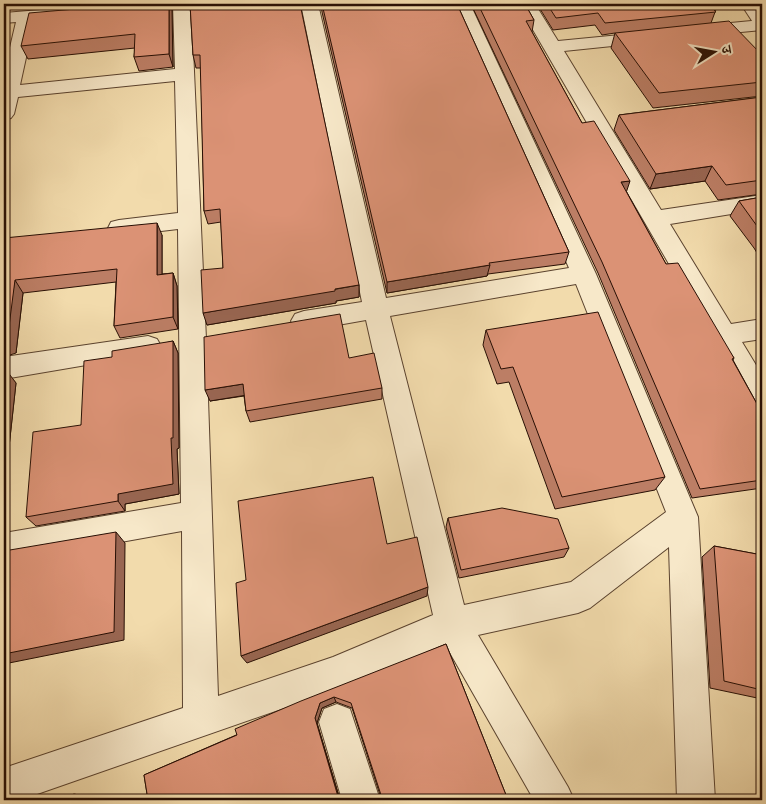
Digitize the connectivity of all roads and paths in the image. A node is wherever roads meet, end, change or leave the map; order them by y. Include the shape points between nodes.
1 (171, 4) edge
2 (309, 4) edge
3 (462, 4) edge
4 (527, 4) edge
5 (750, 4) edge
6 (84, 11) edge
7 (26, 16) junction
8 (4, 18) edge
9 (762, 24) edge
10 (553, 47) junction
11 (185, 74) junction
12 (9, 92) junction
13 (4, 114) edge
14 (762, 202) edge
15 (655, 219) junction
16 (190, 220) junction
17 (102, 231) edge
18 (584, 274) junction
19 (376, 309) junction
20 (280, 325) edge
21 (762, 328) edge
22 (724, 335) junction
23 (203, 337) junction
24 (4, 368) edge
25 (762, 399) edge
26 (197, 514) junction
27 (683, 517) junction
28 (4, 548) edge
29 (452, 624) junction
30 (201, 720) junction
31 (337, 722) edge
32 (4, 788) edge
33 (361, 800) edge
34 (555, 800) edge
35 (696, 800) edge

1 - 11 street
2 - 19 street
3 - 18 street
4 - 10 street
5 - 9 street
6 - 7 street
7 - 8 street
7 - 12 street
9 - 10 street
10 - 15 street via 608,121
11 - 12 street
11 - 16 street
12 - 13 street
14 - 15 street
15 - 22 street
16 - 17 street
16 - 23 street
18 - 19 street
18 - 27 street
19 - 20 street
19 - 29 street
21 - 22 street
22 - 25 street
23 - 24 street
23 - 26 street
26 - 28 street
26 - 30 street
27 - 29 street via 578,597
27 - 35 street
29 - 30 street via 333,674
29 - 34 street
30 - 32 street
31 - 33 street

